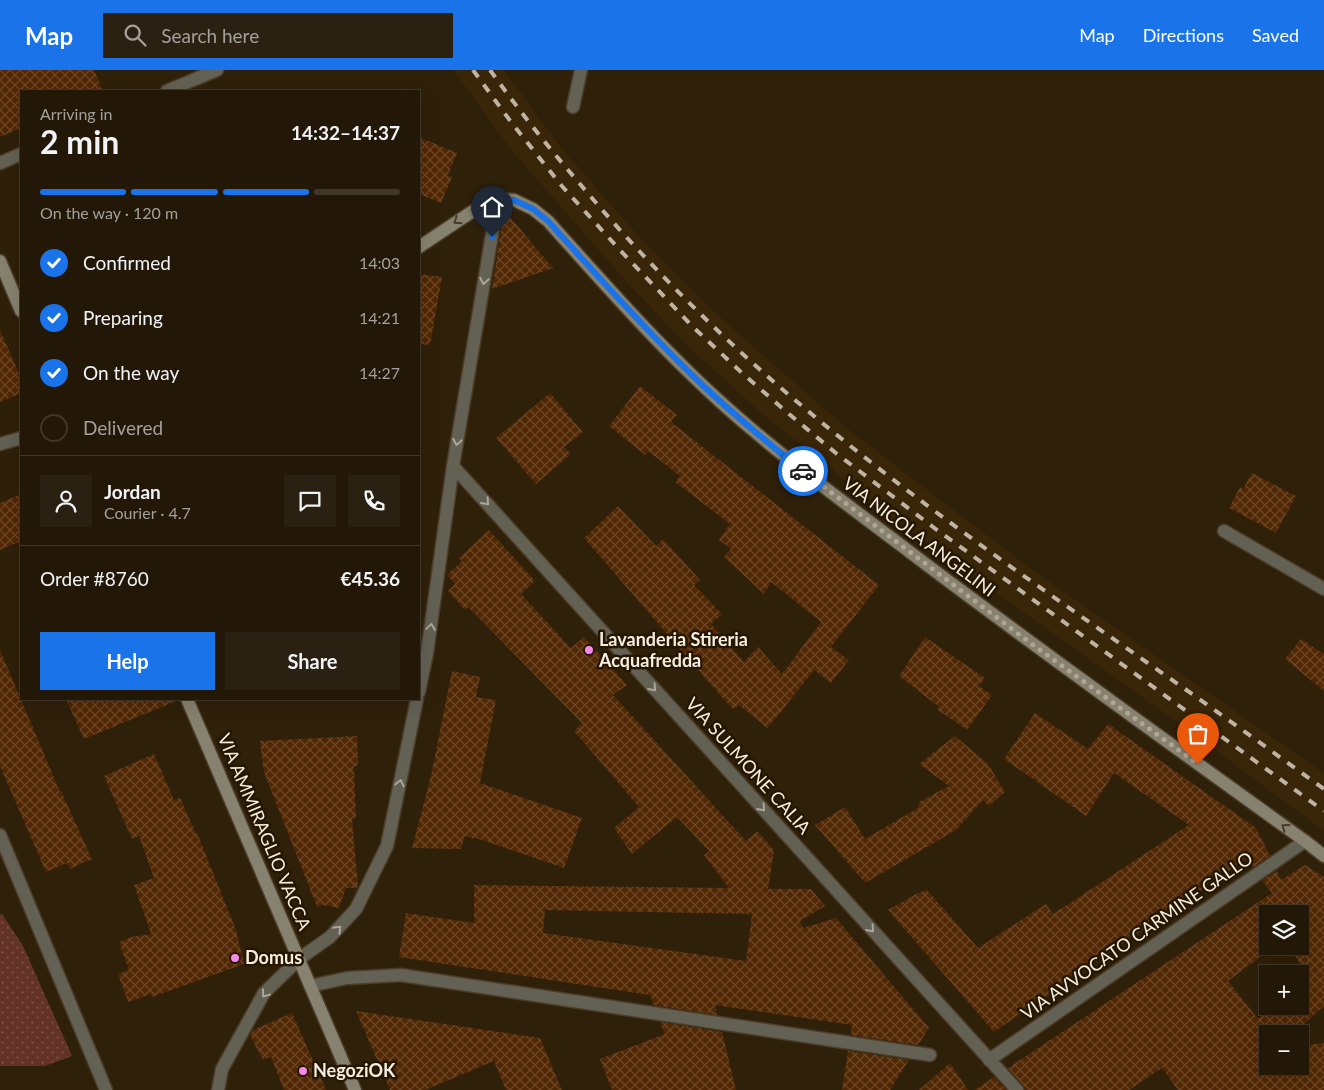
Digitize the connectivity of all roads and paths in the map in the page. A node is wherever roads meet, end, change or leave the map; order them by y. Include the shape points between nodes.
1 (217, 70) edge
2 (581, 70) edge
3 (170, 90) edge
4 (573, 107) dead end
5 (20, 154) edge
6 (0, 163) edge
7 (498, 199) junction
8 (420, 246) edge
9 (0, 262) edge
10 (20, 309) edge
11 (20, 438) edge
12 (0, 444) edge
13 (453, 466) junction
14 (1224, 531) dead end
15 (1324, 589) edge
16 (420, 687) edge
17 (187, 700) edge
18 (417, 700) edge
19 (0, 835) edge
20 (1305, 841) junction
21 (1324, 856) edge
22 (299, 959) junction
23 (310, 986) junction
24 (930, 1055) dead end
25 (989, 1060) junction
26 (106, 1090) edge
27 (218, 1090) edge
28 (355, 1090) edge
29 (1017, 1090) edge

1 - 3 street
2 - 4 street
5 - 6 street
7 -> 8 street via 482,205
7 -> 13 street
20 -> 7 street, VIA NICOLA ANGELINI via 1029,642 754,432 626,309 548,221 514,200
9 - 10 street
11 - 12 street
16 -> 13 street
13 -> 25 street, VIA SULMONE CALIA
14 - 15 street
17 - 22 street, VIA AMMIRAGLIO VACCA
22 -> 18 street via 330,937 356,909 386,846
19 - 26 street
20 - 21 street, VIA NICOLA ANGELINI
20 - 25 street, VIA AVVOCATO CARMINE GALLO
22 - 23 street, VIA AMMIRAGLIO VACCA
22 -> 27 street via 264,993 222,1069
23 - 24 street via 347,978 401,975
23 - 28 street, VIA AMMIRAGLIO VACCA
25 - 29 street, VIA SULMONE CALIA

